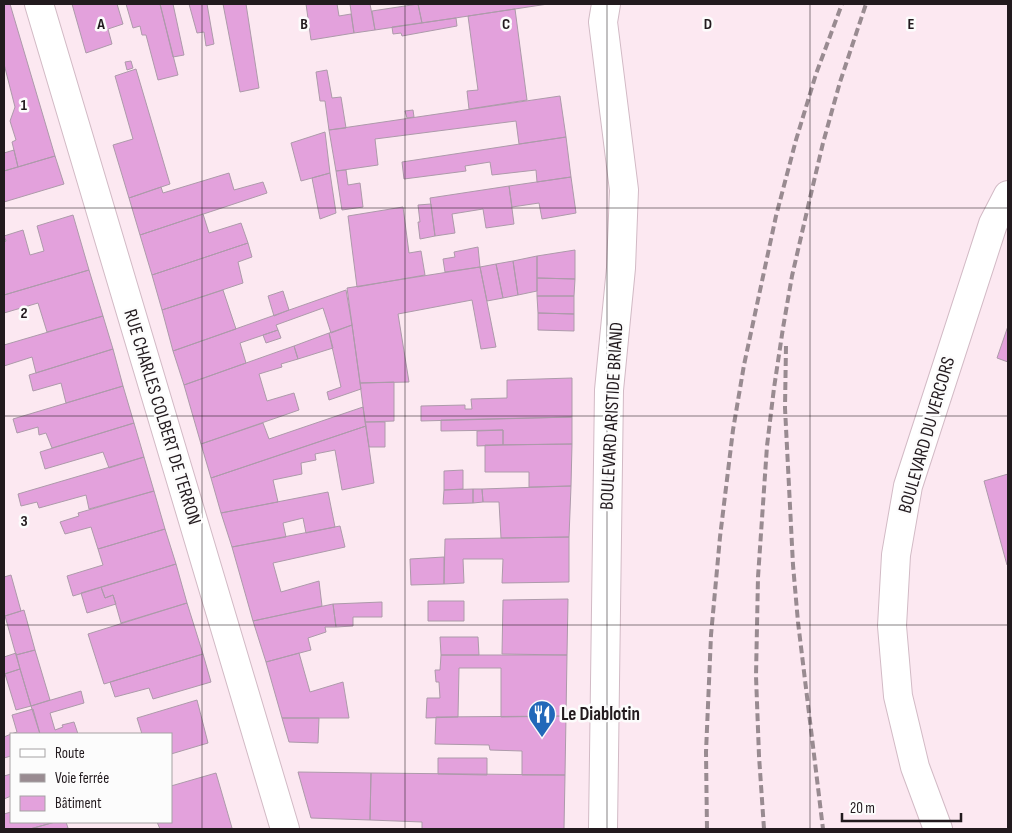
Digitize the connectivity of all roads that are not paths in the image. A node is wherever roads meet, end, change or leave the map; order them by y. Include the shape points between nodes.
1 (39, 4) edge
2 (606, 4) edge
3 (1008, 195) edge
4 (285, 829) edge
5 (603, 829) edge
6 (938, 829) edge

1 - 4 street, RUE CHARLES COLBERT DE TERRON
2 - 5 street, BOULEVARD ARISTIDE BRIAND via 603,22 624,190 621,268 609,390
3 - 6 street, BOULEVARD DU VERCORS via 993,224 908,486 896,555 892,626 898,696 916,767

